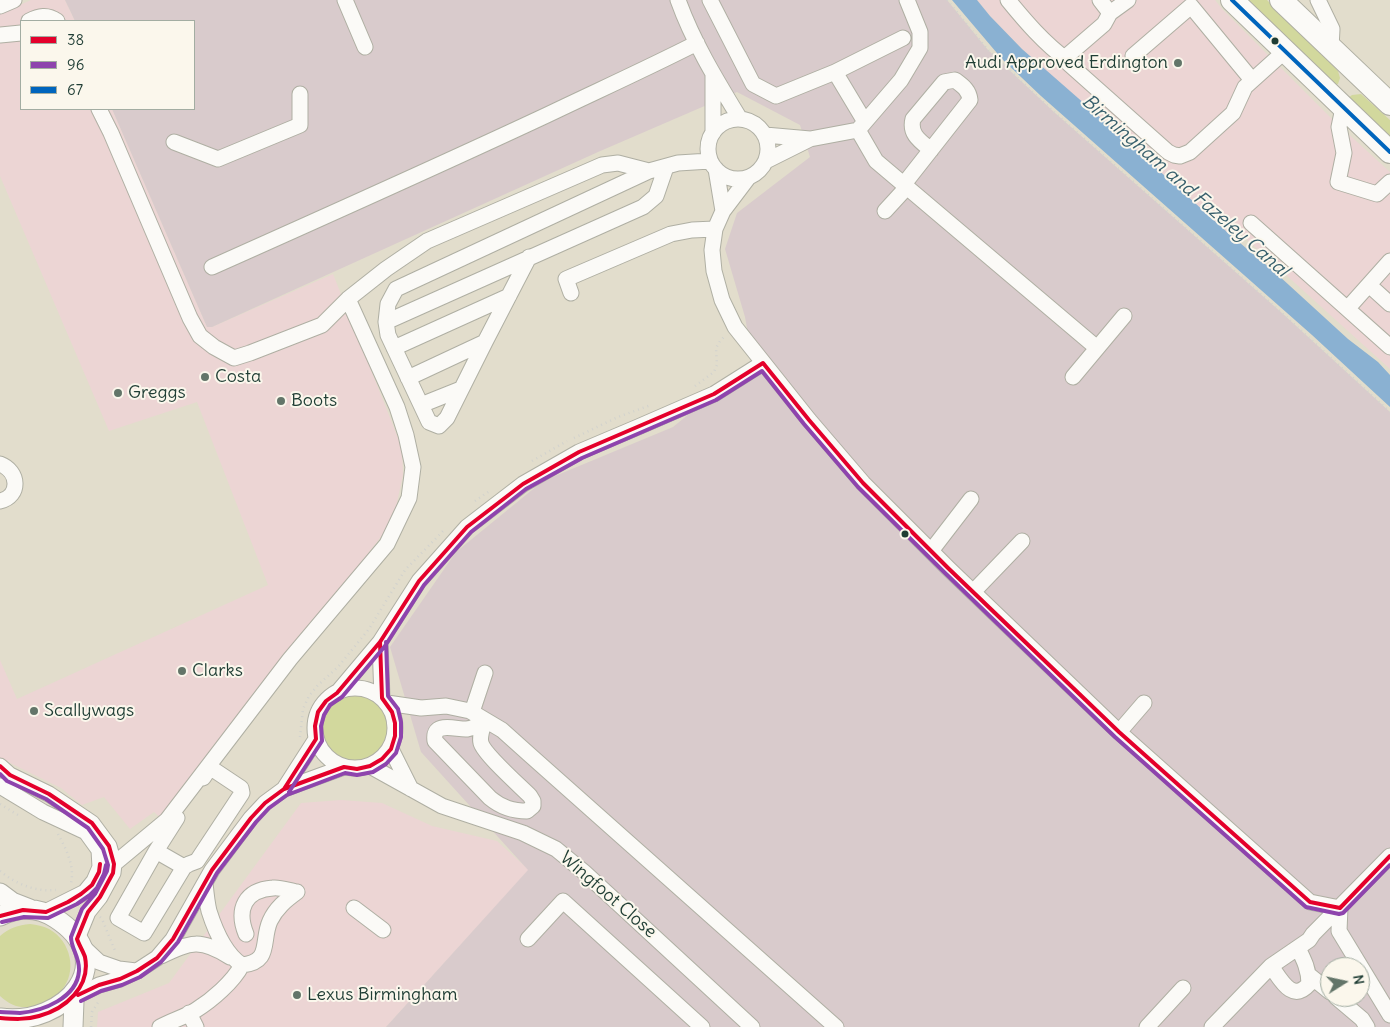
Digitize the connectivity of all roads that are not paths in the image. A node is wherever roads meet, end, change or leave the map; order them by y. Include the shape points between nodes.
1 (14, 0) edge
2 (344, 0) edge
3 (678, 0) edge
4 (710, 0) edge
5 (907, 0) edge
6 (1008, 0) edge
7 (1100, 0) edge
8 (1128, 0) edge
9 (1232, 0) edge
10 (1281, 0) edge
11 (1318, 0) edge
12 (0, 6) edge
13 (1110, 13) junction
14 (31, 20) edge
15 (55, 20) edge
16 (20, 33) edge
17 (0, 35) edge
18 (903, 38) dead end
19 (698, 43) junction
20 (365, 47) dead end
21 (1332, 48) junction
22 (1285, 51) junction
23 (1133, 56) dead end
24 (1067, 60) junction
25 (835, 72) junction
26 (713, 74) junction
27 (1358, 74) junction
28 (1252, 80) junction
29 (300, 94) dead end
30 (1339, 104) junction
31 (1390, 104) edge
32 (99, 110) edge
33 (740, 119) junction
34 (861, 126) junction
35 (764, 135) junction
36 (810, 138) junction
37 (711, 139) junction
38 (174, 142) dead end
39 (931, 150) dead end
40 (1390, 152) edge
41 (766, 161) junction
42 (672, 165) junction
43 (713, 165) junction
44 (649, 170) junction
45 (748, 178) junction
46 (1390, 182) edge
47 (905, 186) junction
48 (723, 211) junction
49 (885, 212) dead end
50 (1251, 223) dead end
51 (715, 229) junction
52 (529, 257) junction
53 (1390, 261) edge
54 (212, 267) dead end
55 (1369, 284) junction
56 (571, 293) dead end
57 (509, 296) junction
58 (348, 299) junction
59 (1390, 304) edge
60 (1348, 308) junction
61 (1124, 316) dead end
62 (386, 322) junction
63 (485, 342) junction
64 (1390, 347) edge
65 (394, 348) junction
66 (1097, 348) junction
67 (763, 363) junction
68 (1073, 377) dead end
69 (408, 378) junction
70 (461, 389) junction
71 (421, 405) junction
72 (0, 464) edge
73 (970, 499) dead end
74 (0, 501) edge
75 (1022, 541) dead end
76 (931, 551) junction
77 (973, 592) junction
78 (380, 642) junction
79 (485, 673) dead end
80 (337, 693) junction
81 (384, 700) junction
82 (1144, 703) dead end
83 (421, 708) junction
84 (479, 722) junction
85 (395, 723) junction
86 (1119, 732) junction
87 (316, 739) junction
88 (390, 748) junction
89 (0, 766) edge
90 (370, 766) junction
91 (344, 767) junction
92 (0, 786) edge
93 (284, 789) junction
94 (412, 789) junction
95 (156, 851) junction
96 (1390, 856) edge
97 (184, 867) junction
98 (113, 868) junction
99 (138, 882) junction
100 (205, 884) junction
101 (0, 893) edge
102 (166, 897) junction
103 (100, 898) junction
104 (124, 907) junction
105 (354, 908) dead end
106 (1340, 908) junction
107 (39, 911) junction
108 (0, 916) edge
109 (182, 923) junction
110 (384, 930) dead end
111 (246, 934) dead end
112 (528, 939) dead end
113 (79, 942) junction
114 (1298, 948) junction
115 (157, 958) junction
116 (237, 962) junction
117 (1271, 966) junction
118 (137, 971) junction
119 (1309, 975) junction
120 (1320, 984) edge
121 (1183, 988) dead end
122 (76, 998) junction
123 (1348, 1007) edge
124 (189, 1013) junction
125 (1390, 1015) edge
126 (7, 1022) edge
127 (749, 1026) edge
128 (73, 1027) edge
129 (160, 1027) edge
130 (196, 1027) edge
131 (702, 1027) edge
132 (836, 1027) edge
133 (1147, 1027) edge
134 (1212, 1027) edge
135 (1367, 1027) edge

1 - 12 street
2 - 20 street
3 - 19 street
4 - 25 street via 753,84 776,96
5 - 34 street via 920,32 920,48 902,80
6 - 24 street via 1039,36
7 - 13 street
8 - 13 street
9 - 22 highway
10 - 21 highway
11 - 21 street via 1332,29
13 - 24 street via 1104,24
14 - 15 street via 47,16
16 - 17 street
18 - 25 street
19 - 26 street
19 - 54 street via 384,191
21 - 27 highway
22 - 28 street
22 - 30 highway
23 - 28 street via 1191,6
24 - 28 street via 1168,152 1180,156 1190,152 1233,113 1245,87
25 - 34 street
26 - 33 street
26 - 37 street
27 - 30 highway
27 - 31 highway
29 - 38 street via 300,125 218,160
30 - 40 highway
30 - 46 street via 1338,128 1344,153 1338,182 1377,194
32 - 58 street via 190,318 200,336 214,347 234,358 250,353 322,326
33 - 35 street via 750,121
33 - 37 street via 720,125
34 - 36 street
34 - 47 street via 876,161
35 - 36 street
35 - 41 street via 768,143
36 - 41 street
37 - 42 street
37 - 43 street via 708,153
39 - 47 street
41 - 45 street
42 - 43 street
42 - 44 street
42 - 52 street via 656,196 643,207
43 - 45 street via 731,178
43 - 48 street
44 - 58 street via 618,163 602,165 427,241
44 - 62 street via 396,289 388,304
45 - 48 street
47 - 49 street
47 - 66 street
48 - 51 street
50 - 60 street
51 - 56 street via 671,234 566,279
51 - 67 street via 714,271 722,300 735,327
52 - 57 street
52 - 62 street
53 - 55 street
55 - 59 street
55 - 60 street
57 - 63 street
57 - 65 street
58 - 98 street via 397,407 406,435 413,467 409,498 387,544 290,659 167,820
60 - 64 street
61 - 66 street
62 - 65 street
63 - 69 street
63 - 70 street
65 - 69 street
66 - 68 street
67 - 76 street via 863,483
67 - 78 street via 714,394 579,452 523,484 467,527 419,581
69 - 71 street
70 - 71 street
70 - 71 street via 447,418 438,426 429,422
72 - 74 street via 14,475 15,485 11,495
73 - 76 street
75 - 77 street
76 - 77 street
77 - 86 street
78 - 80 street
78 - 81 street
79 - 84 street
80 - 81 street via 360,688 372,691
80 - 87 street via 318,712
81 - 83 street
81 - 85 street
82 - 86 street
83 - 84 street via 446,706
83 - 85 street
84 - 84 street via 482,745 530,796 533,801 530,810 514,810 498,804 435,741 437,731 442,728 468,729
84 - 132 street via 502,730
85 - 88 street via 395,736
86 - 106 street via 1310,902
87 - 91 street via 322,752
87 - 93 street
88 - 90 street via 382,759
88 - 94 street
89 - 98 street via 92,823 109,846
90 - 91 street
90 - 94 street, Wingfoot Close
91 - 93 street
92 - 107 street via 43,812 86,832 99,850 100,867 85,892
93 - 100 street via 251,818
94 - 127 street, Wingfoot Close via 442,806 524,833 556,850 584,872
95 - 97 street
95 - 97 street via 205,773 214,770 241,788 242,793 197,861
95 - 99 street
96 - 106 street
97 - 102 street
98 - 99 street via 114,877 121,885 131,887
98 - 103 street
99 - 104 street
100 - 109 street
100 - 116 street via 208,910 215,929
101 - 107 main road via 12,902
102 - 104 street via 144,933 118,918
102 - 109 street via 181,910
103 - 104 street via 112,894 123,902
103 - 113 street via 88,912
105 - 110 street
106 - 114 street
106 - 125 street via 1339,931
107 - 108 main road via 11,912
107 - 113 main road via 68,928
109 - 115 street
111 - 116 street via 242,911 256,892 274,887 297,892 277,909 269,922 259,959 252,964
112 - 131 street via 563,901
113 - 118 street via 99,962
113 - 122 main road via 85,964 83,984
114 - 117 street
114 - 119 street
115 - 116 street via 195,944 214,947
115 - 118 street
116 - 124 street via 237,974 227,985
117 - 119 street via 1294,992 1308,986
117 - 134 street
118 - 122 street via 99,984
119 - 120 street
121 - 133 street
122 - 126 main road via 63,1013 42,1023 22,1025
122 - 128 main road
123 - 135 street
124 - 129 street
124 - 130 street

